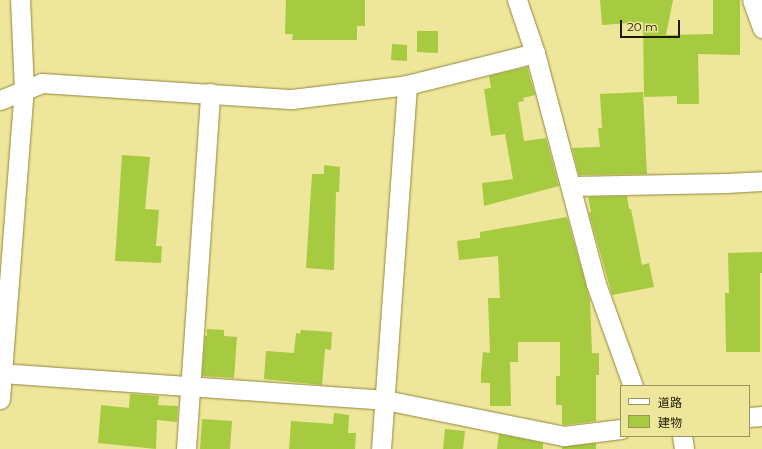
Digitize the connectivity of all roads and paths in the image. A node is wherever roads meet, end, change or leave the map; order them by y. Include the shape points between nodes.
1 (20, 0) edge
2 (517, 0) edge
3 (752, 0) edge
4 (762, 28) edge
5 (535, 53) junction
6 (408, 85) junction
7 (24, 90) junction
8 (210, 93) junction
9 (0, 100) edge
10 (762, 180) edge
11 (571, 186) junction
12 (2, 373) junction
13 (633, 385) edge
14 (190, 386) junction
15 (0, 399) edge
16 (385, 400) junction
17 (762, 416) edge
18 (750, 417) edge
19 (620, 429) edge
20 (682, 437) edge
21 (186, 449) edge
22 (381, 449) edge
23 (684, 449) edge

1 - 7 street
2 - 5 street
3 - 4 street
5 - 6 street
5 - 11 street
6 - 8 street via 292,99
6 - 16 street
7 - 8 street via 42,82
7 - 9 street
7 - 12 street
8 - 14 street
10 - 11 street
11 - 13 street via 596,284
12 - 14 street
12 - 15 street
14 - 16 street
14 - 21 street
16 - 19 street via 564,436
16 - 22 street
17 - 18 street
20 - 23 street

